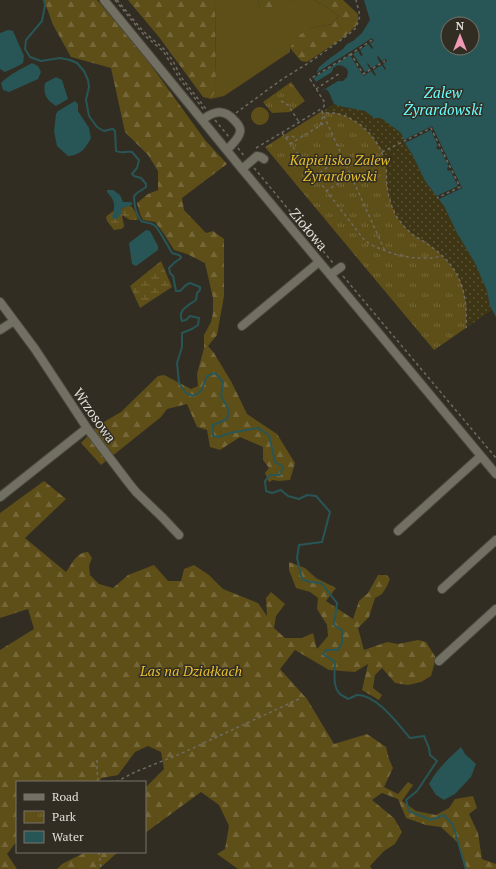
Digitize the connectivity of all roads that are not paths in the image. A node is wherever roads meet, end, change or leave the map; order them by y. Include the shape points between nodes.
1 (104, 0) edge
2 (207, 117) junction
3 (231, 146) junction
4 (264, 159) dead end
5 (246, 165) junction
6 (319, 262) junction
7 (0, 302) edge
8 (14, 321) junction
9 (242, 326) dead end
10 (0, 330) edge
11 (87, 428) junction
12 (481, 456) junction
13 (496, 474) edge
14 (0, 497) edge
15 (398, 531) dead end
16 (179, 535) dead end
17 (496, 540) edge
18 (442, 589) dead end
19 (496, 610) edge
20 (439, 661) dead end

1 - 2 street, Ziołowa
2 - 3 street, Ziołowa
2 - 3 street via 215,113 224,113 236,123 240,133
3 - 5 street, Ziołowa
4 - 5 street via 257,156
5 - 6 street, Ziołowa
6 - 9 street
6 - 12 street, Ziołowa via 336,271
7 - 8 street, Wrzosowa
8 - 10 street
8 - 11 street, Wrzosowa
11 - 14 street
11 - 16 street, Wrzosowa via 136,492
12 - 13 street, Ziołowa
12 - 15 street
17 - 18 street
19 - 20 street

